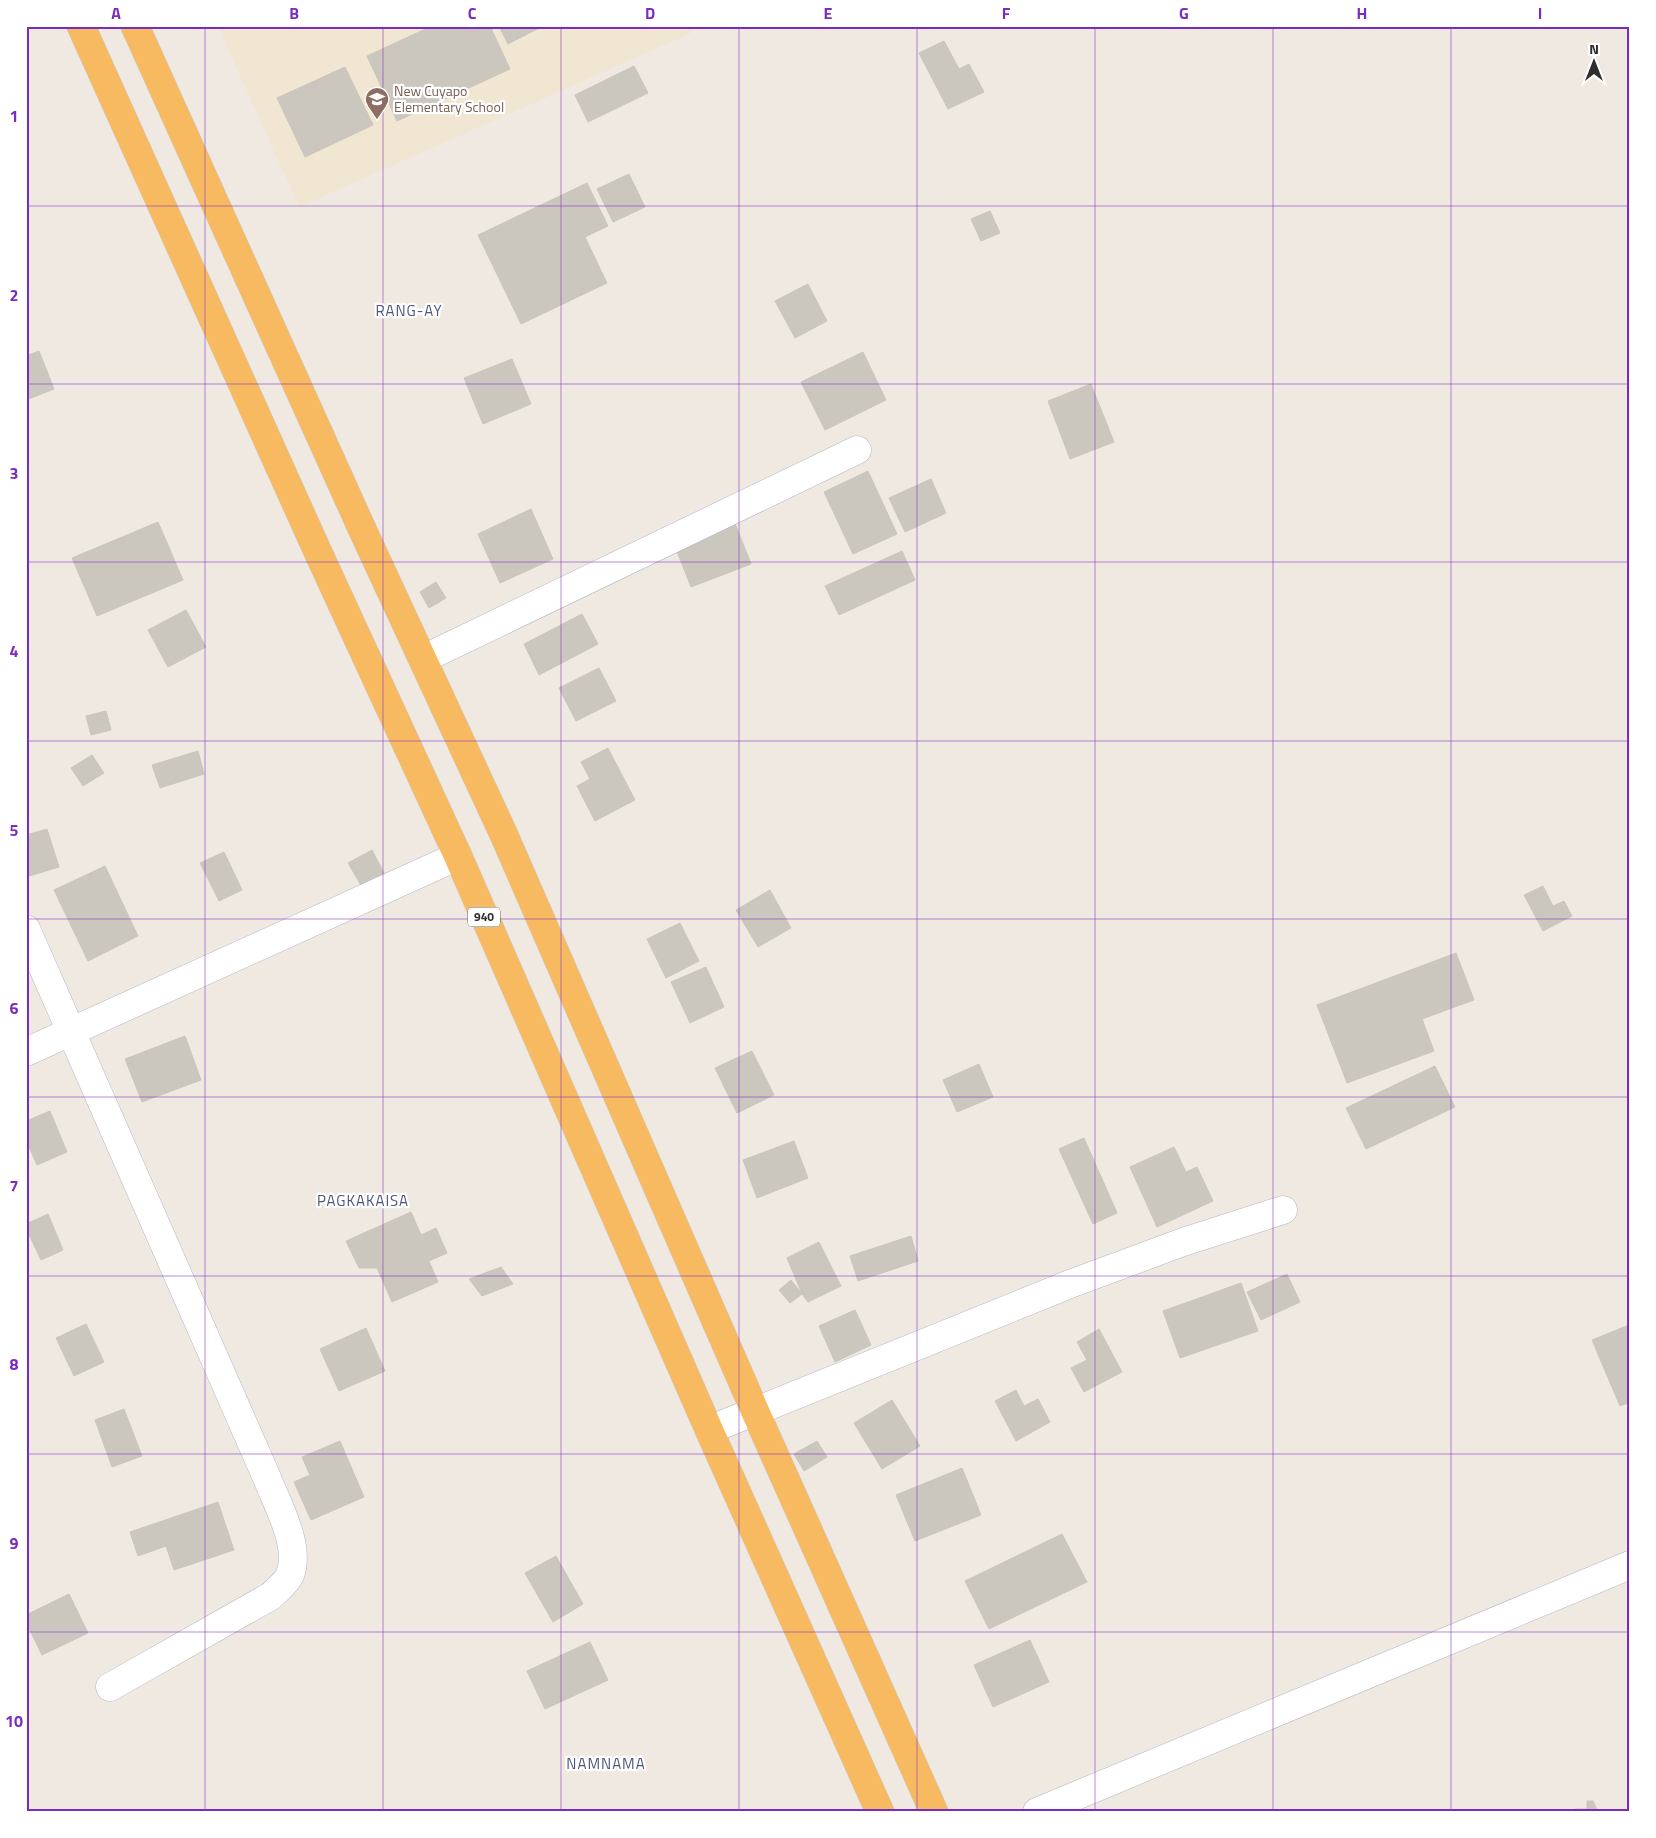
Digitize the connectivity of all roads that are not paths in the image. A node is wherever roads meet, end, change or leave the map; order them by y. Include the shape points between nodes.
1 (80, 26) edge
2 (135, 26) edge
3 (857, 450) dead end
4 (423, 659) junction
5 (458, 856) junction
6 (26, 930) edge
7 (71, 1032) junction
8 (26, 1052) edge
9 (1282, 1210) dead end
10 (755, 1411) junction
11 (709, 1430) junction
12 (1630, 1566) edge
13 (110, 1687) dead end
14 (880, 1812) edge
15 (934, 1812) edge
16 (1037, 1812) edge

1 - 5 highway, 940
2 - 4 highway
3 - 4 street
4 - 10 highway via 504,835
5 - 7 street
5 - 11 highway, 940
6 - 7 street
7 - 8 street
7 - 13 street via 267,1478 293,1550 290,1576 271,1596
9 - 10 street via 1070,1284
10 - 11 street
10 - 15 highway
11 - 14 highway, 940
12 - 16 street

